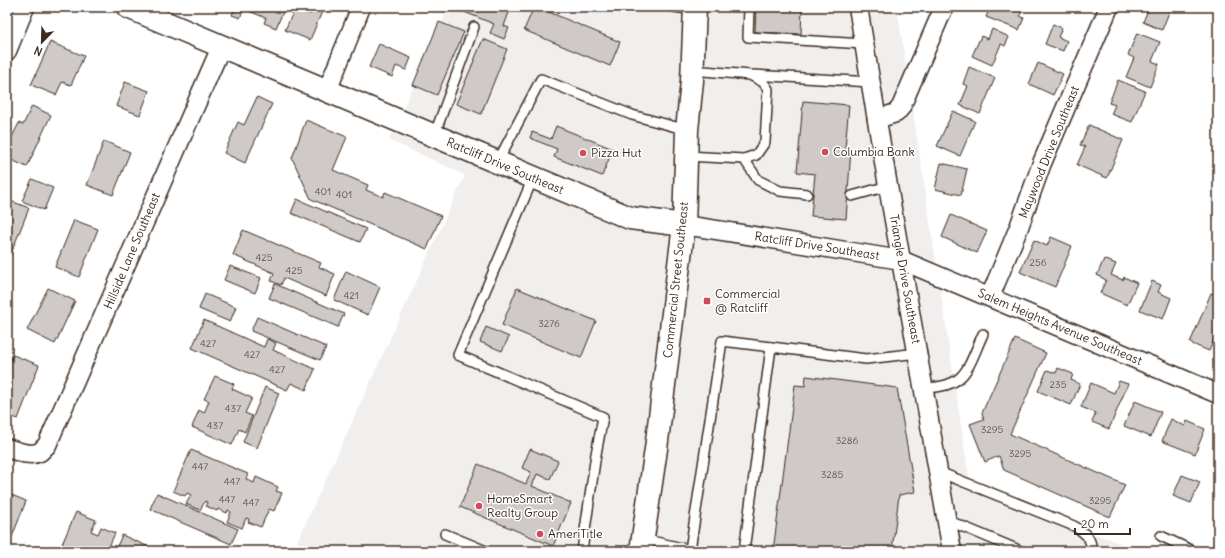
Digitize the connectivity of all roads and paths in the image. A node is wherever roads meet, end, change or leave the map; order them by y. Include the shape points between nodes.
1 (25, 7) edge
2 (128, 7) edge
3 (361, 7) edge
4 (749, 7) edge
5 (858, 7) edge
6 (944, 7) edge
7 (1109, 7) edge
8 (688, 8) edge
9 (474, 27) dead end
10 (864, 44) junction
11 (221, 47) junction
12 (7, 51) edge
13 (692, 70) junction
14 (750, 75) junction
15 (871, 82) junction
16 (327, 92) junction
17 (877, 119) junction
18 (687, 130) junction
19 (434, 136) junction
20 (686, 156) junction
21 (744, 159) junction
22 (498, 163) junction
23 (533, 178) junction
24 (888, 186) junction
25 (807, 194) dead end
26 (852, 196) dead end
27 (684, 226) junction
28 (901, 260) junction
29 (990, 297) junction
30 (983, 334) dead end
31 (771, 347) junction
32 (918, 353) junction
33 (924, 388) junction
34 (1218, 394) edge
35 (7, 448) edge
36 (939, 472) junction
37 (947, 520) junction
38 (445, 534) dead end
39 (1161, 536) dead end
40 (642, 545) edge
41 (486, 551) edge
42 (582, 551) edge
43 (693, 551) edge
44 (744, 551) edge
45 (952, 551) edge
46 (1021, 551) edge
47 (1092, 551) edge
48 (1193, 551) edge

1 - 12 street
2 - 11 street, Ratcliff Drive Southeast
3 - 16 street
4 - 10 lane via 748,37
5 - 10 street, Triangle Drive Southeast
6 - 17 street via 901,107 896,113
7 - 29 street, Maywood Drive Southeast via 1042,163
8 - 13 street, Commercial Street Southeast
9 - 19 lane
10 - 15 street, Triangle Drive Southeast
11 - 16 street, Ratcliff Drive Southeast
11 - 35 street, Hillside Lane Southeast via 48,445 32,454
13 - 14 lane
13 - 18 street, Commercial Street Southeast
14 - 15 lane
14 - 21 lane via 763,82 768,89 765,142 756,155
15 - 17 street, Triangle Drive Southeast
16 - 19 street, Ratcliff Drive Southeast
17 - 24 street, Triangle Drive Southeast
18 - 20 street, Commercial Street Southeast
18 - 22 lane via 632,115 541,79
19 - 22 street, Ratcliff Drive Southeast
20 - 21 lane
20 - 27 street, Commercial Street Southeast
21 - 25 lane via 758,180 780,191
22 - 23 street, Ratcliff Drive Southeast
23 - 27 street, Ratcliff Drive Southeast via 630,218
23 - 42 lane via 458,355 603,417
24 - 26 lane
24 - 28 street, Triangle Drive Southeast
27 - 28 street, Ratcliff Drive Southeast
27 - 40 street, Commercial Street Southeast
28 - 29 street, Salem Heights Avenue Southeast
28 - 32 street, Triangle Drive Southeast
29 - 34 street, Salem Heights Avenue Southeast
30 - 33 lane via 966,371 959,379 938,388
31 - 32 lane via 866,359
31 - 43 lane via 722,341
31 - 44 lane
32 - 33 street, Triangle Drive Southeast
33 - 36 street, Triangle Drive Southeast
36 - 37 street, Triangle Drive Southeast
36 - 47 lane via 1074,526 1085,533 1091,542
37 - 45 street, Triangle Drive Southeast
37 - 46 lane
38 - 41 lane
39 - 48 lane
40 - 43 lane

